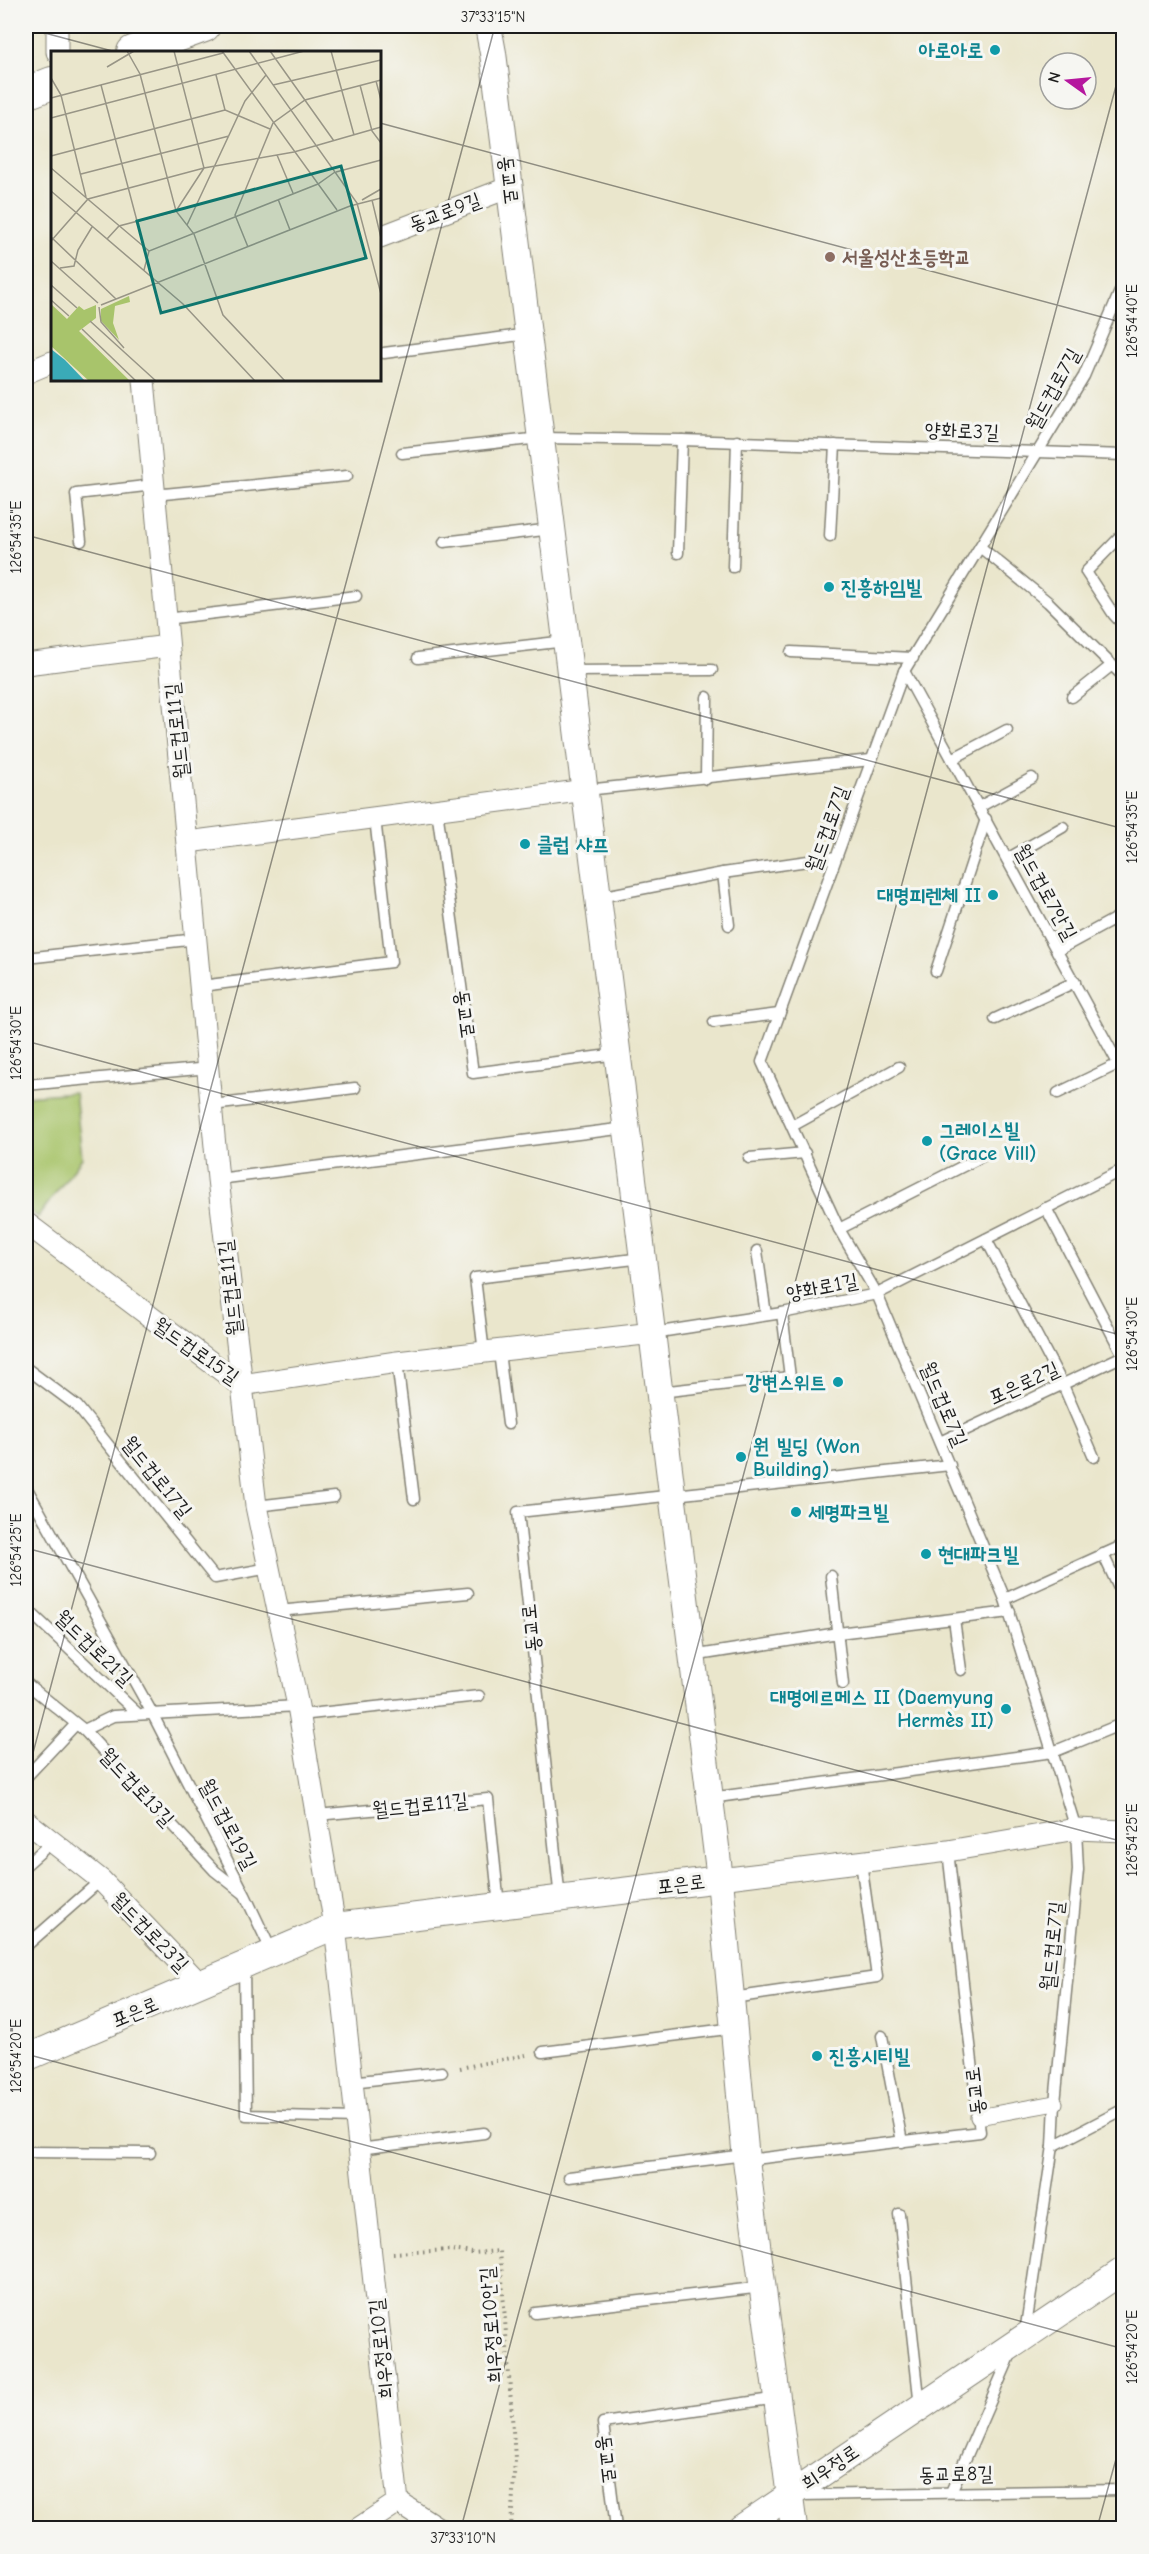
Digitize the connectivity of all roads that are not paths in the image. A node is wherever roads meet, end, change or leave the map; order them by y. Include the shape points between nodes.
1 (57, 26) edge
2 (204, 26) edge
3 (488, 26) edge
4 (57, 51) edge
5 (136, 51) edge
6 (510, 187) junction
7 (381, 235) edge
8 (1124, 271) edge
9 (1122, 289) edge
10 (528, 334) junction
11 (384, 353) dead end
12 (51, 362) edge
13 (26, 373) edge
14 (144, 381) edge
15 (541, 438) junction
16 (682, 440) junction
17 (737, 441) junction
18 (836, 445) junction
19 (1039, 452) junction
20 (402, 453) dead end
21 (1124, 455) edge
22 (347, 476) dead end
23 (154, 490) junction
24 (552, 529) junction
25 (1124, 532) edge
26 (830, 536) dead end
27 (81, 541) dead end
28 (444, 542) dead end
29 (980, 548) junction
30 (678, 553) dead end
31 (733, 567) dead end
32 (356, 596) dead end
33 (166, 619) junction
34 (1124, 626) edge
35 (566, 640) junction
36 (168, 646) junction
37 (791, 652) dead end
38 (418, 658) dead end
39 (913, 658) junction
40 (26, 664) edge
41 (1112, 665) junction
42 (712, 670) dead end
43 (570, 671) junction
44 (904, 671) junction
45 (1124, 677) edge
46 (707, 697) dead end
47 (1072, 697) dead end
48 (1007, 730) dead end
49 (952, 759) junction
50 (872, 760) junction
51 (1032, 778) dead end
52 (705, 779) junction
53 (586, 790) junction
54 (979, 807) junction
55 (437, 810) junction
56 (375, 818) junction
57 (986, 819) junction
58 (1063, 827) dead end
59 (188, 842) junction
60 (836, 857) junction
61 (1007, 859) junction
62 (723, 873) junction
63 (598, 897) junction
64 (1124, 914) edge
65 (729, 925) dead end
66 (197, 939) junction
67 (1058, 950) junction
68 (26, 958) edge
69 (936, 971) dead end
70 (1075, 982) junction
71 (201, 986) junction
72 (779, 1014) junction
73 (995, 1019) dead end
74 (714, 1022) dead end
75 (618, 1054) junction
76 (899, 1067) dead end
77 (208, 1068) junction
78 (1121, 1069) edge
79 (26, 1085) edge
80 (355, 1088) dead end
81 (1058, 1093) dead end
82 (212, 1105) junction
83 (792, 1126) junction
84 (626, 1128) junction
85 (805, 1153) junction
86 (983, 1156) dead end
87 (749, 1158) dead end
88 (1124, 1170) edge
89 (218, 1179) junction
90 (1046, 1208) junction
91 (26, 1223) edge
92 (839, 1229) junction
93 (986, 1239) junction
94 (757, 1251) dead end
95 (643, 1258) junction
96 (877, 1294) junction
97 (782, 1313) junction
98 (766, 1315) junction
99 (653, 1333) junction
100 (491, 1353) junction
101 (1123, 1357) edge
102 (397, 1362) junction
103 (26, 1368) edge
104 (241, 1385) junction
105 (1063, 1385) junction
106 (660, 1392) junction
107 (508, 1424) dead end
108 (940, 1442) junction
109 (1094, 1457) dead end
110 (950, 1465) junction
111 (26, 1487) edge
112 (672, 1494) junction
113 (334, 1497) dead end
114 (414, 1499) dead end
115 (256, 1506) junction
116 (1124, 1545) edge
117 (1102, 1554) junction
118 (269, 1568) junction
119 (831, 1576) dead end
120 (468, 1593) dead end
121 (1005, 1599) junction
122 (1124, 1599) edge
123 (26, 1608) edge
124 (278, 1611) junction
125 (1010, 1612) junction
126 (954, 1618) junction
127 (838, 1633) junction
128 (692, 1656) junction
129 (961, 1670) dead end
130 (26, 1683) edge
131 (843, 1684) dead end
132 (479, 1696) dead end
133 (299, 1711) junction
134 (152, 1713) junction
135 (138, 1714) junction
136 (1124, 1723) edge
137 (80, 1727) junction
138 (1053, 1752) junction
139 (28, 1775) dead end
140 (709, 1798) junction
141 (316, 1815) junction
142 (26, 1821) edge
143 (1076, 1829) junction
144 (1124, 1831) edge
145 (52, 1842) junction
146 (948, 1851) junction
147 (861, 1862) junction
148 (26, 1865) edge
149 (720, 1879) junction
150 (100, 1880) junction
151 (245, 1895) junction
152 (560, 1899) junction
153 (499, 1906) junction
154 (334, 1926) junction
155 (26, 1946) edge
156 (272, 1953) junction
157 (244, 1965) junction
158 (200, 1984) junction
159 (732, 1998) junction
160 (735, 2028) junction
161 (882, 2036) dead end
162 (543, 2052) road end
163 (26, 2058) edge
164 (442, 2072) road end
165 (351, 2082) junction
166 (1055, 2103) junction
167 (1124, 2109) edge
168 (978, 2117) junction
169 (355, 2118) junction
170 (484, 2133) dead end
171 (902, 2142) junction
172 (1053, 2146) junction
173 (359, 2149) junction
174 (26, 2152) edge
175 (150, 2153) dead end
176 (746, 2158) junction
177 (569, 2176) dead end
178 (899, 2214) dead end
179 (1124, 2270) edge
180 (763, 2287) junction
181 (535, 2313) dead end
182 (1020, 2339) junction
183 (778, 2398) junction
184 (920, 2406) junction
185 (1124, 2490) edge
186 (951, 2492) junction
187 (790, 2495) junction
188 (398, 2502) junction
189 (359, 2529) edge
190 (438, 2529) edge
191 (616, 2529) edge
192 (741, 2529) edge
193 (794, 2529) edge

1 - 4 street
2 - 5 main road
3 - 6 street, 동교로
6 - 7 street, 동교로9길
6 - 10 street, 동교로
8 - 9 lane, 월드컵로7길
9 - 19 lane, 월드컵로7길 via 1084,376
10 - 11 lane
10 - 15 street, 동교로
12 - 13 street
14 - 23 street, 월드컵로11길
15 - 16 lane, 양화로3길
15 - 20 lane
15 - 24 street, 동교로
16 - 17 lane, 양화로3길
16 - 30 lane
17 - 18 lane, 양화로3길
17 - 31 lane
18 - 19 lane, 양화로3길
18 - 26 lane
19 - 21 lane, 양화로3길
19 - 29 lane, 월드컵로7길
22 - 23 lane
23 - 27 lane via 76,494
23 - 33 street, 월드컵로11길
24 - 28 lane
24 - 35 street, 동교로
25 - 34 lane via 1086,572
29 - 39 lane, 월드컵로7길
29 - 41 lane via 1048,602
32 - 33 lane
33 - 36 street, 월드컵로11길
35 - 38 lane
35 - 43 street, 동교로
36 - 40 street
36 - 59 street, 월드컵로11길
37 - 39 lane
39 - 44 lane, 월드컵로7길
41 - 45 lane
41 - 47 lane
42 - 43 lane
43 - 53 street, 동교로
44 - 49 lane, 월드컵로7안길
44 - 50 lane, 월드컵로7길
46 - 52 lane
48 - 49 lane
49 - 54 lane, 월드컵로7안길
50 - 52 lane
50 - 60 lane, 월드컵로7길
51 - 54 lane
52 - 53 lane
53 - 55 street
53 - 63 street, 동교로
54 - 57 lane, 월드컵로7안길
55 - 56 street
55 - 75 lane, 동교로 via 473,1073
56 - 59 street
56 - 71 lane via 391,962
57 - 61 lane, 월드컵로7안길
57 - 69 lane
58 - 61 lane
59 - 66 street, 월드컵로11길
60 - 62 lane
60 - 72 lane, 월드컵로7길
61 - 67 lane, 월드컵로7안길
62 - 63 lane
62 - 65 lane
63 - 75 street, 동교로
64 - 67 lane
66 - 68 lane
66 - 71 street, 월드컵로11길
67 - 70 lane, 월드컵로7안길
70 - 73 lane
70 - 78 lane, 월드컵로7안길
71 - 77 street, 월드컵로11길
72 - 74 lane
72 - 83 lane, 월드컵로7길 via 762,1062
75 - 84 street, 동교로
76 - 83 lane
77 - 79 lane
77 - 82 street, 월드컵로11길
78 - 81 lane, 월드컵로7안길
80 - 82 lane
82 - 89 street, 월드컵로11길
83 - 85 lane, 월드컵로7길
84 - 89 lane
84 - 95 street, 동교로
85 - 87 lane
85 - 92 lane, 월드컵로7길
86 - 92 lane
88 - 90 lane, 양화로1길
89 - 104 street, 월드컵로11길
90 - 93 lane, 양화로1길
90 - 101 lane, 포은로2길
91 - 104 street, 월드컵로15길
92 - 96 lane, 월드컵로7길
93 - 96 lane, 양화로1길
93 - 105 lane
94 - 98 lane
95 - 99 street, 동교로
95 - 100 lane via 475,1278
96 - 97 lane, 양화로1길
96 - 108 lane, 월드컵로7길
97 - 98 lane, 양화로1길
97 - 106 lane via 790,1377
98 - 99 lane, 양화로1길
99 - 100 street, 월드컵로15길
99 - 106 street, 동교로
100 - 102 street, 월드컵로15길
100 - 107 lane
101 - 105 lane, 포은로2길
102 - 104 street, 월드컵로15길
102 - 114 lane
103 - 118 lane, 월드컵로17길 via 77,1406 215,1578
104 - 115 street, 월드컵로11길
105 - 108 lane, 포은로2길
105 - 109 lane
106 - 112 street, 동교로
108 - 110 lane, 월드컵로7길
110 - 112 lane, 동교로
110 - 121 lane, 월드컵로7길
111 - 134 lane, 월드컵로19길
112 - 128 street, 동교로
112 - 152 lane, 동교로 via 518,1512
113 - 115 lane
115 - 118 street, 월드컵로11길
116 - 117 lane
117 - 121 lane
117 - 122 lane
118 - 124 street, 월드컵로11길
119 - 127 lane
120 - 124 lane
121 - 125 lane, 월드컵로7길
123 - 135 lane, 월드컵로21길
124 - 133 street, 월드컵로11길
125 - 126 lane
125 - 138 lane, 월드컵로7길
126 - 127 lane
126 - 129 lane
127 - 128 lane
127 - 131 lane
128 - 140 street, 동교로
130 - 137 lane, 월드컵로13길
132 - 133 lane
133 - 134 lane
133 - 141 street, 월드컵로11길
134 - 135 lane
134 - 151 lane, 월드컵로19길
135 - 137 lane via 113,1716
136 - 138 lane
137 - 139 lane
137 - 151 lane, 월드컵로13길 via 215,1871
138 - 140 lane
138 - 143 lane, 월드컵로7길
140 - 149 street, 동교로
141 - 153 lane, 월드컵로11길 via 488,1799
141 - 154 street, 월드컵로11길
142 - 145 street, 월드컵로23길
143 - 144 street, 포은로
143 - 146 street, 포은로
143 - 166 lane, 월드컵로7길 via 1078,1869
145 - 148 lane
145 - 150 street, 월드컵로23길
146 - 147 street, 포은로
146 - 168 lane, 동교로
147 - 149 street, 포은로
147 - 159 lane via 877,1977
149 - 152 street, 포은로
149 - 159 street, 동교로
150 - 155 lane, 월드컵로23길
150 - 158 street, 월드컵로23길
151 - 156 lane, 월드컵로19길
152 - 153 street, 포은로
153 - 154 street, 포은로
154 - 156 street, 포은로
154 - 165 street, 희우정로10길
156 - 157 street, 포은로
157 - 158 street, 포은로
157 - 169 lane via 246,2115
158 - 163 street, 포은로
159 - 160 street, 동교로
160 - 162 lane
160 - 176 street, 동교로
161 - 171 lane
164 - 165 lane
165 - 169 street, 희우정로10길
166 - 168 street
166 - 172 lane, 월드컵로7길
167 - 172 lane
168 - 171 lane, 동교로 via 980,2133
169 - 173 street, 희우정로10길
170 - 173 lane
171 - 176 lane, 동교로
172 - 182 lane, 월드컵로7길
173 - 188 street, 희우정로10길
174 - 175 lane
176 - 177 lane, 동교로
176 - 180 street, 동교로
178 - 184 lane
179 - 182 street, 희우정로
180 - 181 lane
180 - 183 street, 동교로
182 - 184 street, 희우정로
182 - 186 lane
183 - 187 street, 동교로
183 - 191 lane, 동교로 via 603,2423
184 - 187 street, 희우정로
185 - 186 lane, 동교로8길
186 - 187 lane, 동교로8길
187 - 192 street, 희우정로
187 - 193 street, 동교로
188 - 189 street
188 - 190 street

